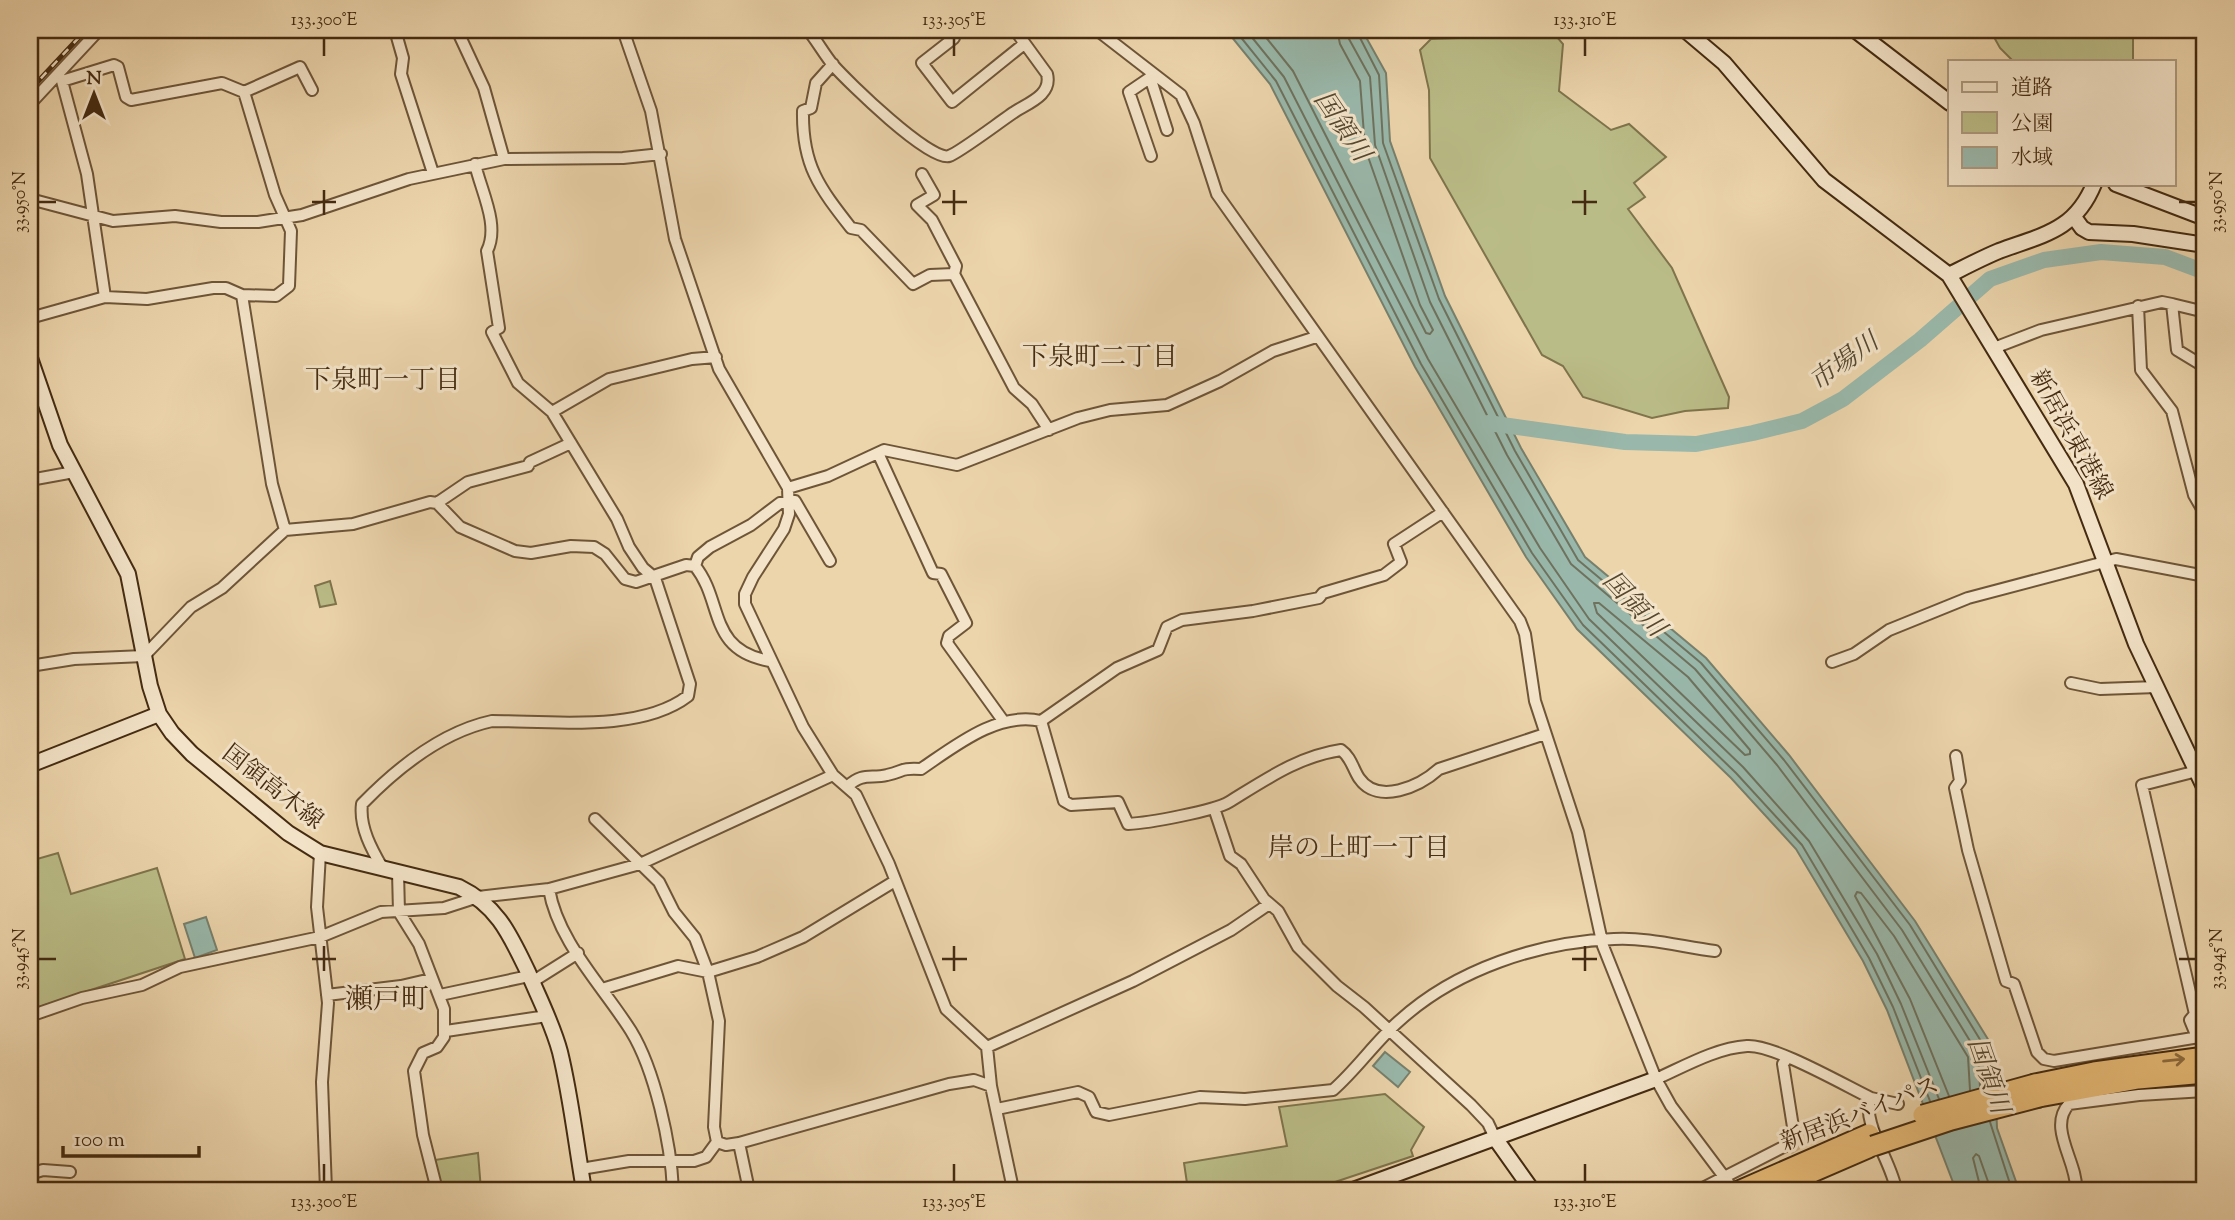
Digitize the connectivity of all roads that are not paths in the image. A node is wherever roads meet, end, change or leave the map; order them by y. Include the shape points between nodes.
1 (99, 30) edge
2 (395, 30) edge
3 (457, 30) edge
4 (622, 30) edge
5 (808, 30) edge
6 (1015, 30) edge
7 (1097, 30) edge
8 (1685, 30) edge
9 (1855, 30) edge
10 (954, 38) dead end
11 (1024, 44) junction
12 (833, 64) junction
13 (61, 76) junction
14 (1152, 76) junction
15 (312, 90) dead end
16 (244, 92) junction
17 (1948, 101) edge
18 (30, 104) edge
19 (1167, 130) dead end
20 (661, 154) junction
21 (1151, 156) dead end
22 (504, 159) junction
23 (475, 164) junction
24 (433, 173) junction
25 (922, 174) dead end
26 (2093, 186) edge
27 (2121, 186) edge
28 (30, 200) edge
29 (93, 217) junction
30 (2074, 217) junction
31 (287, 219) junction
32 (2205, 219) edge
33 (2205, 245) edge
34 (954, 274) junction
35 (1951, 280) junction
36 (242, 295) junction
37 (105, 297) junction
38 (2172, 304) junction
39 (2138, 306) junction
40 (2205, 313) edge
41 (30, 318) edge
42 (1316, 337) junction
43 (1993, 345) junction
44 (716, 357) junction
45 (30, 358) edge
46 (2205, 367) edge
47 (552, 412) junction
48 (1049, 429) junction
49 (571, 443) junction
50 (878, 453) junction
51 (74, 472) junction
52 (30, 480) edge
53 (788, 488) junction
54 (788, 500) junction
55 (437, 503) junction
56 (1443, 512) junction
57 (2205, 514) edge
58 (285, 530) junction
59 (831, 561) dead end
60 (2106, 562) junction
61 (695, 566) junction
62 (2205, 576) edge
63 (654, 578) junction
64 (144, 656) junction
65 (770, 661) junction
66 (1832, 662) dead end
67 (30, 666) edge
68 (2071, 684) dead end
69 (2157, 687) junction
70 (159, 714) junction
71 (1041, 721) junction
72 (1004, 722) junction
73 (1545, 734) junction
74 (1956, 756) dead end
75 (30, 765) edge
76 (2197, 771) junction
77 (833, 775) junction
78 (848, 786) junction
79 (2205, 789) edge
80 (1214, 808) junction
81 (595, 818) dead end
82 (320, 853) junction
83 (640, 864) junction
84 (391, 871) junction
85 (895, 881) junction
86 (549, 889) junction
87 (478, 897) junction
88 (1269, 904) junction
89 (399, 912) junction
90 (320, 937) junction
91 (1601, 940) junction
92 (1715, 951) dead end
93 (578, 953) junction
94 (708, 972) junction
95 (431, 979) junction
96 (531, 979) junction
97 (602, 989) junction
98 (440, 995) junction
99 (327, 996) junction
100 (30, 1016) edge
101 (548, 1016) junction
102 (446, 1031) junction
103 (1389, 1031) junction
104 (2201, 1037) edge
105 (987, 1047) junction
106 (2205, 1057) edge
107 (1787, 1058) junction
108 (2205, 1073) edge
109 (1656, 1079) junction
110 (991, 1086) junction
111 (2037, 1090) junction
112 (2205, 1091) edge
113 (1871, 1098) junction
114 (1898, 1104) dead end
115 (997, 1109) junction
116 (1495, 1138) junction
117 (1871, 1140) junction
118 (716, 1142) junction
119 (739, 1143) junction
120 (671, 1160) junction
121 (581, 1169) junction
122 (70, 1172) dead end
123 (30, 1174) edge
124 (1731, 1183) edge
125 (1013, 1189) edge
126 (326, 1190) edge
127 (438, 1190) edge
128 (584, 1190) edge
129 (673, 1190) edge
130 (749, 1190) edge
131 (865, 1190) edge
132 (946, 1190) edge
133 (982, 1190) edge
134 (1353, 1190) edge
135 (1532, 1190) edge
136 (1699, 1190) edge
137 (1771, 1190) edge
138 (1896, 1190) edge
139 (2076, 1190) edge

1 - 13 street
2 - 24 street via 403,58 401,74
3 - 22 street via 484,88
4 - 20 street
5 - 12 street
6 - 11 street
7 - 14 street
8 - 35 main road via 1724,63 1824,180
9 - 17 main road
10 - 11 street via 922,63 952,102
11 - 12 street via 1047,74 1046,89 950,156 940,156 898,126
12 - 34 street via 816,83 811,108 803,111 803,141 817,185 851,228 861,230 913,284 930,275
13 - 16 street via 118,66 126,97 131,100 222,83
13 - 18 street
13 - 29 street via 87,174
14 - 19 street
14 - 21 street via 1129,92
14 - 42 street via 1171,86 1186,104 1217,194
15 - 16 street via 300,66
16 - 31 street via 275,195
20 - 22 street via 623,159
20 - 44 street via 675,239
22 - 23 street
23 - 24 street
23 - 47 street via 492,226 487,251 499,328 492,332 518,383
24 - 31 street
25 - 34 street via 934,195 918,205 932,220 956,266
26 - 30 main road
27 - 32 main road
28 - 29 street
29 - 31 street via 113,221 175,216 221,222
29 - 37 street
30 - 33 main road via 2089,232
30 - 35 main road via 2053,232 1996,252
31 - 36 street via 292,243 289,286 276,296
34 - 48 street via 1014,388
35 - 43 main road, 新居浜東港線
36 - 37 street via 213,288 147,299
36 - 58 street via 272,484
37 - 41 street
38 - 39 street
38 - 40 street
38 - 46 street via 2177,350
39 - 43 street
39 - 57 street via 2141,370 2172,411 2194,495
42 - 48 street via 1273,351 1220,382 1167,405 1110,410
42 - 56 street
43 - 60 main road, 新居浜東港線 via 2076,484
44 - 47 street via 609,379
44 - 53 street
45 - 51 main road, 国領高木線 via 47,414
47 - 49 street
48 - 50 street via 957,465 890,451
49 - 55 street via 528,466 468,482
49 - 63 street via 629,547
50 - 53 street
50 - 72 street via 933,573 941,573 966,623 947,643
51 - 52 street
51 - 64 main road, 国領高木線 via 128,574
53 - 54 street
54 - 59 street via 795,501
54 - 61 street via 710,547
54 - 65 street via 784,529 745,594
55 - 58 street via 353,524
55 - 63 street via 460,527 516,551 593,547 605,554 625,579
56 - 71 street via 1394,544 1401,562 1384,575 1292,604 1182,620 1167,627 1158,650 1117,668
56 - 73 street via 1520,621
58 - 64 street via 222,588 191,607
60 - 62 street via 2116,559
60 - 66 street via 1968,598 1889,630 1854,654
60 - 69 main road, 新居浜東港線
61 - 63 street
61 - 65 street via 726,637 756,658
63 - 84 street via 690,684 688,696 678,704 626,720 492,720 424,751 362,804 365,832
64 - 67 street
64 - 70 main road, 国領高木線
65 - 77 street
68 - 69 street via 2100,689
69 - 76 main road, 新居浜東港線
70 - 75 main road
70 - 82 main road, 国領高木線 via 192,754 288,833
71 - 72 street
71 - 80 street via 1064,802 1118,802 1128,824
72 - 78 street via 970,737 921,769 910,767 886,776 870,774
73 - 80 street via 1439,769 1426,781 1382,793 1360,780 1341,750 1310,755
73 - 91 street via 1578,832
74 - 104 street via 1960,780 1955,788 1985,915 2006,981 2014,984 2037,1052 2054,1061
76 - 79 main road, 新居浜東港線
76 - 104 street via 2142,785 2196,1014 2190,1020
77 - 78 street
77 - 83 street
78 - 85 street
80 - 88 street via 1230,856
81 - 83 street
82 - 84 main road, 国領高木線
82 - 90 street
83 - 86 street
83 - 94 street via 659,882 695,939
84 - 87 main road, 国領高木線 via 459,887
84 - 89 street
85 - 94 street via 803,937
85 - 105 street via 946,1009
86 - 87 street
86 - 93 street via 556,921
87 - 89 street via 444,908
87 - 96 main road, 国領高木線 via 506,926
88 - 103 street via 1315,966
88 - 105 street via 1231,930 1133,981
89 - 90 street via 381,912
89 - 95 street via 419,944
90 - 99 street
90 - 100 street via 180,967 142,985
91 - 92 street
91 - 103 street via 1556,945 1494,964 1450,985
91 - 109 street
93 - 96 street
93 - 97 street
94 - 97 street via 678,966
94 - 118 street via 719,1021
95 - 98 street
95 - 99 street
96 - 98 street
96 - 101 main road, 国領高木線
97 - 120 street via 640,1048
98 - 102 street
99 - 126 street via 322,1082
101 - 102 street
101 - 121 main road, 国領高木線 via 559,1050
102 - 127 street via 441,1042 418,1060 414,1071 423,1135
103 - 115 street via 1333,1090 1245,1099 1200,1097 1109,1115 1096,1112 1089,1097 1078,1092
103 - 116 street via 1471,1105
105 - 110 street
111 -> 106 highway, 新居浜バイパス via 2116,1068
107 - 109 street via 1757,1046 1740,1047
107 - 113 street
107 - 124 street via 1783,1064 1793,1127 1791,1143
108 - 111 highway, 新居浜バイパス
109 - 116 main road
109 - 124 street via 1671,1106
110 - 115 street
110 - 119 street via 974,1080 950,1084
111 - 117 highway, 新居浜バイパス, bridge via 1948,1106
112 - 139 street via 2069,1104 2062,1112 2061,1129
113 - 114 street
113 - 138 street via 1870,1120 1894,1174
115 - 125 street
116 - 134 main road
116 - 135 main road
117 - 124 highway, 新居浜バイパス
117 - 137 highway, 新居浜バイパス
118 - 119 street
118 - 120 street via 706,1157
119 - 130 street
120 - 121 street
120 - 129 street
121 - 128 main road, 国領高木線
122 - 123 street
124 - 136 street
125 - 133 street
131 - 132 main road

